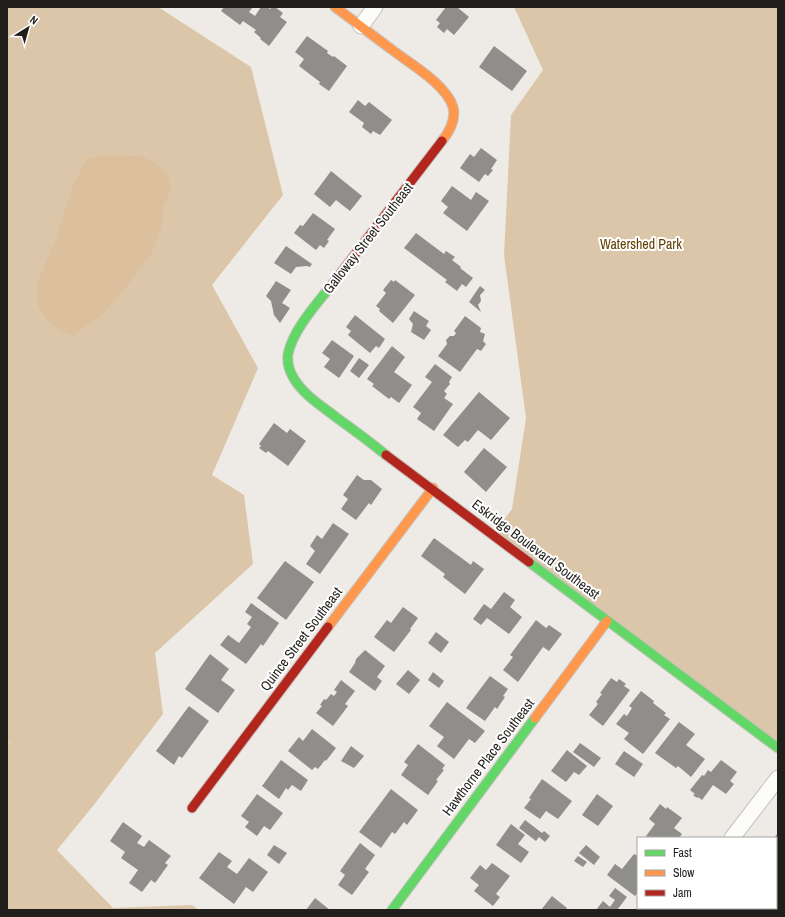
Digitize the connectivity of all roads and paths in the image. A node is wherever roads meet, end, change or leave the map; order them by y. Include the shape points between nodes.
1 (335, 7) edge
2 (375, 7) edge
3 (361, 26) junction
4 (287, 364) joint
5 (433, 488) junction
6 (607, 621) junction
7 (778, 748) edge
8 (778, 778) edge
9 (192, 808) dead end
10 (733, 837) edge
11 (392, 910) edge

1 - 3 street
2 - 3 street
3 - 4 street, Galloway Street Southeast via 442,90 454,114 449,132 305,319 287,353
4 - 5 street, Eskridge Boulevard Southeast via 292,377 312,399
5 - 6 street, Eskridge Boulevard Southeast
5 - 9 street, Quince Street Southeast
6 - 7 street, Eskridge Boulevard Southeast
6 - 11 street, Hawthorne Place Southeast
8 - 10 street

